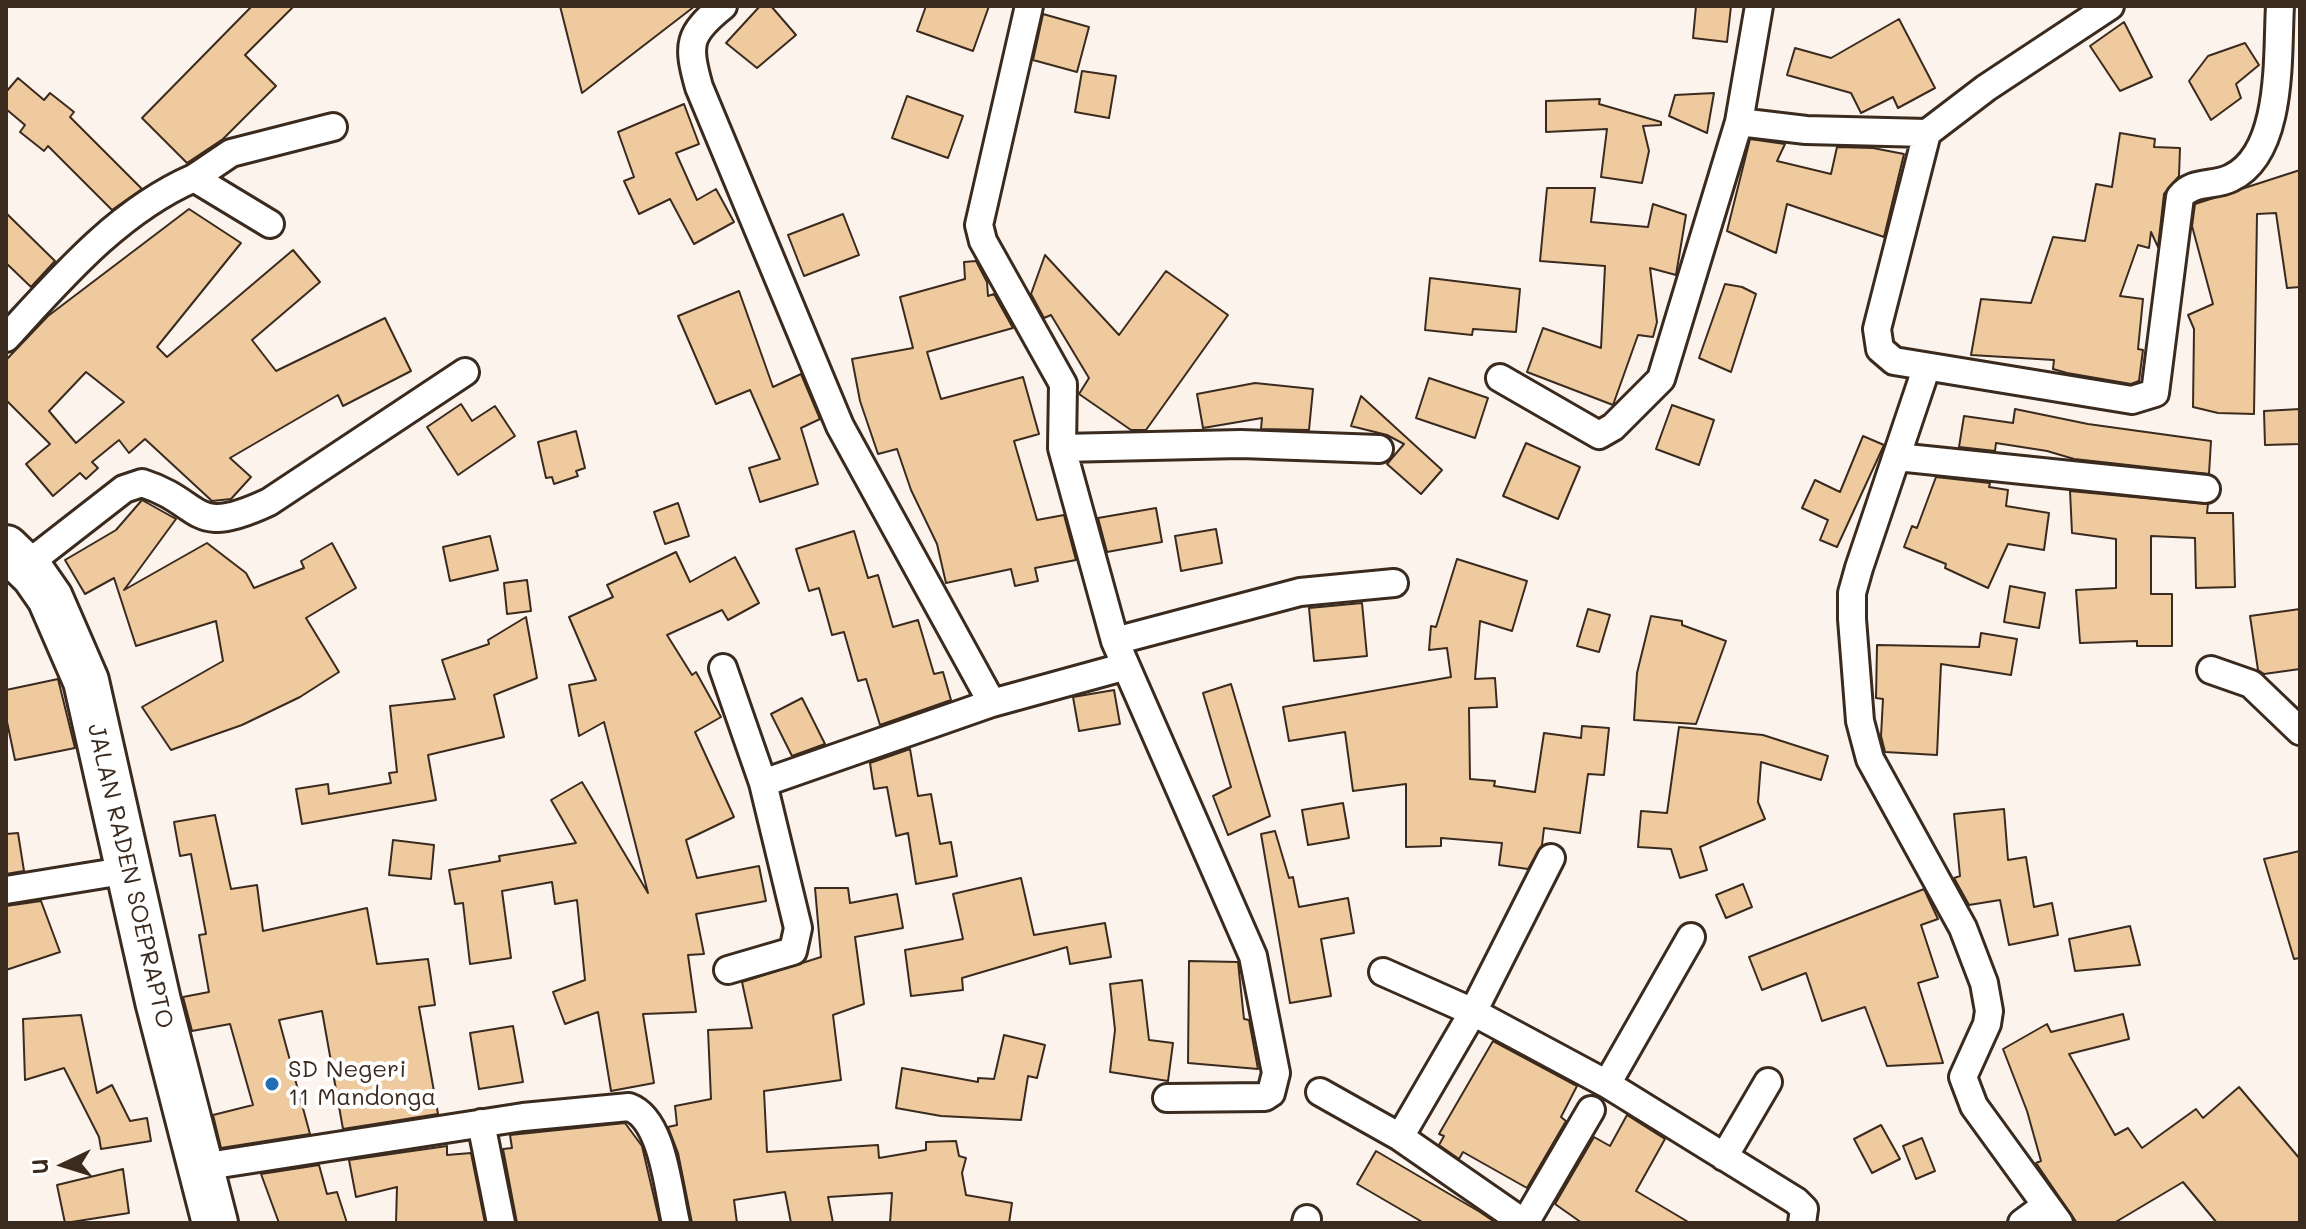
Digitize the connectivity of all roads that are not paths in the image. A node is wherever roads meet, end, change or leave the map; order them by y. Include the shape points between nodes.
1 (723, 6) edge
2 (1029, 6) edge
3 (1759, 6) edge
4 (2110, 6) edge
5 (2280, 6) edge
6 (1739, 122) junction
7 (333, 127) dead end
8 (1927, 133) junction
9 (194, 178) junction
10 (270, 224) dead end
11 (6, 338) edge
12 (1926, 369) junction
13 (465, 372) dead end
14 (1500, 378) dead end
15 (1062, 448) junction
16 (1379, 449) dead end
17 (1897, 457) junction
18 (2206, 489) dead end
19 (16, 557) edge
20 (1394, 583) dead end
21 (1115, 641) junction
22 (1123, 667) junction
23 (723, 668) dead end
24 (2211, 670) dead end
25 (992, 703) junction
26 (2300, 731) edge
27 (763, 783) junction
28 (1551, 858) dead end
29 (129, 870) junction
30 (6, 890) edge
31 (1691, 937) dead end
32 (728, 970) dead end
33 (1383, 972) dead end
34 (1473, 1012) junction
35 (1768, 1082) dead end
36 (1607, 1084) junction
37 (1320, 1092) dead end
38 (1167, 1098) dead end
39 (1591, 1110) dead end
40 (481, 1123) junction
41 (1400, 1137) junction
42 (1724, 1157) junction
43 (201, 1167) junction
44 (2052, 1214) edge
45 (215, 1223) edge
46 (501, 1223) edge
47 (676, 1223) edge
48 (1524, 1223) edge
49 (1802, 1223) edge
50 (2022, 1223) edge

1 - 25 street via 696,30 692,41 699,87 840,426
2 - 15 street via 979,225 1063,384
3 - 6 street
4 - 8 street
5 - 12 street via 2280,71 2262,140 2246,166 2231,178 2194,186 2180,197 2155,393 2132,400
6 - 8 street via 1806,130
6 - 14 street via 1661,379 1599,435
7 - 9 street via 231,153
8 - 12 street via 1877,334 1880,349 1894,361
9 - 10 street
9 - 11 street via 132,213
12 - 17 street
13 - 19 street via 269,502 236,518 204,516 142,483
15 - 16 street via 1241,444
15 - 21 street
17 - 18 street
17 - 44 street via 1852,593 1864,740 1885,790 1963,928 1984,983 1987,1024 1964,1073 1966,1090
19 - 29 highway, JALAN RADEN SOEPRAPTO via 50,598 86,681
20 - 21 street via 1300,592
21 - 22 street
22 - 25 street
22 - 38 street via 1253,956 1276,1073 1265,1097
23 - 27 street
24 - 26 street via 2251,684
25 - 27 street
27 - 32 street via 798,928 797,943 780,958
28 - 34 street
29 - 30 street
29 - 43 highway, JALAN RADEN SOEPRAPTO
31 - 36 street
33 - 34 street
34 - 36 street
34 - 41 street
35 - 42 street
36 - 42 street
37 - 41 street
39 - 48 street
40 - 43 street
40 - 46 street
40 - 47 street via 575,1110 629,1107 642,1112 655,1133
41 - 48 street
42 - 49 street via 1801,1205
43 - 45 highway, JALAN RADEN SOEPRAPTO
44 - 50 street

